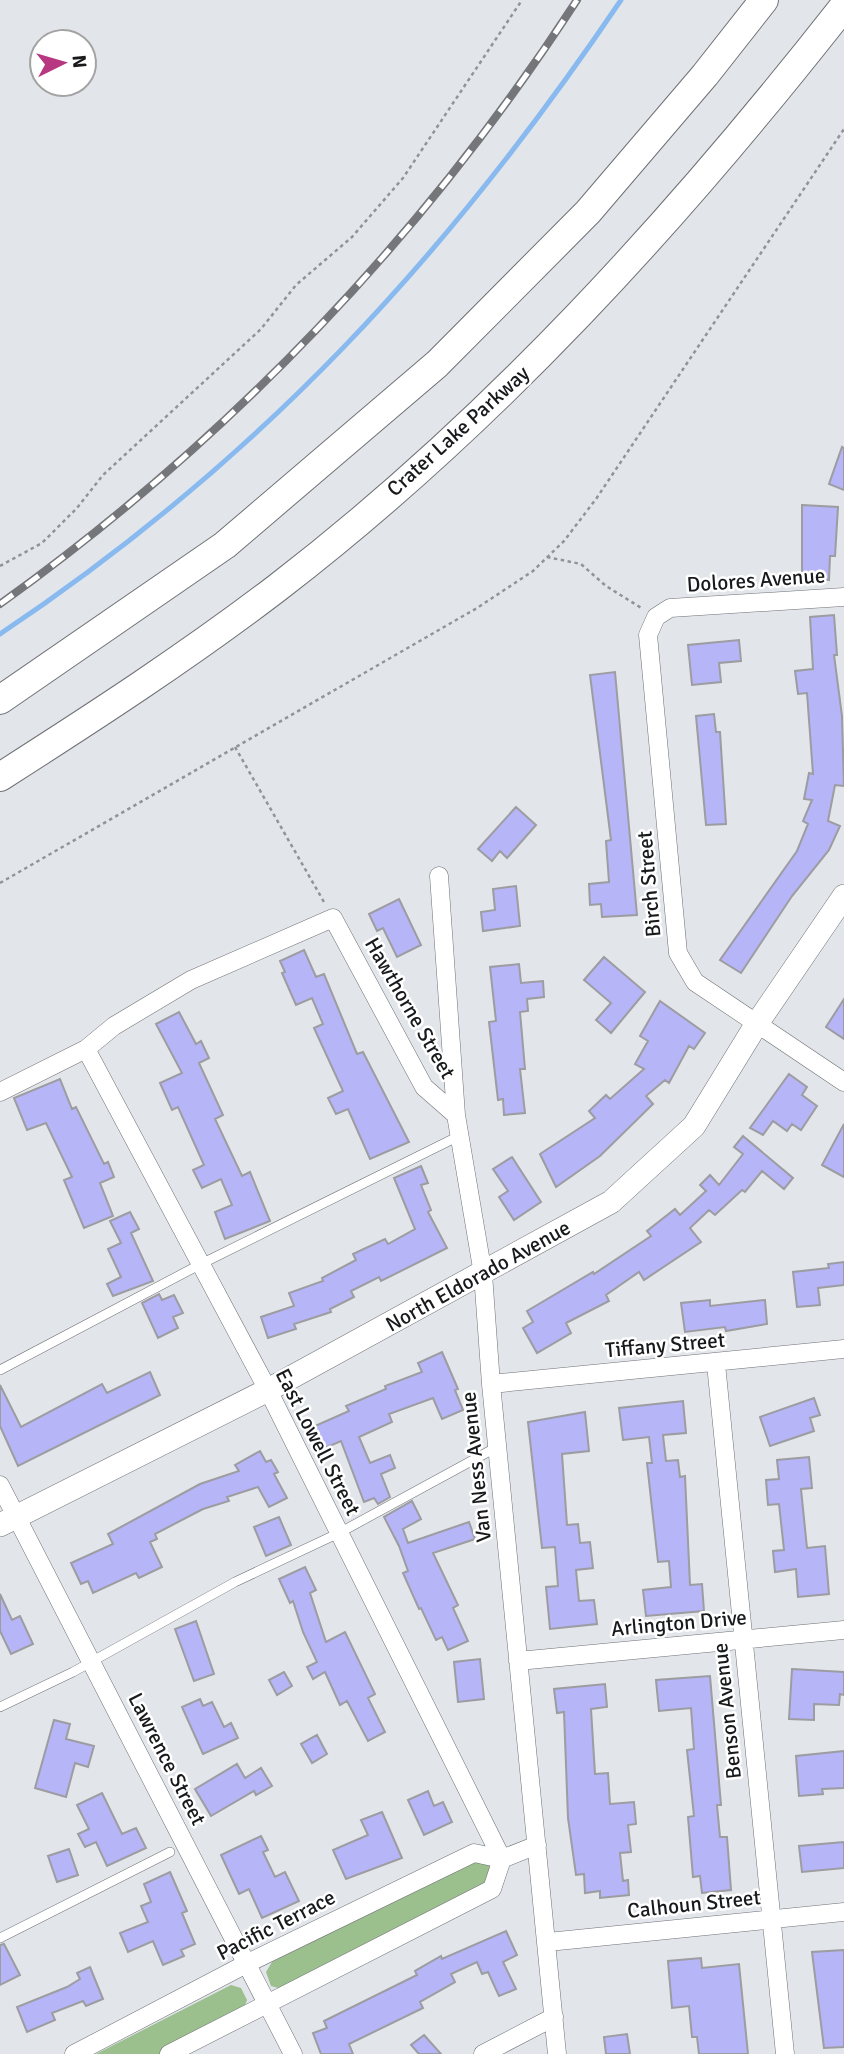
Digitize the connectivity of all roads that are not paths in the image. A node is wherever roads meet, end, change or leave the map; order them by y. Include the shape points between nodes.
1 (764, 0) edge
2 (844, 6) edge
3 (844, 597) edge
4 (663, 612) joint
5 (0, 700) edge
6 (0, 777) edge
7 (439, 876) dead end
8 (844, 896) edge
9 (757, 1025) junction
10 (86, 1049) junction
11 (844, 1082) edge
12 (0, 1092) edge
13 (456, 1115) junction
14 (459, 1136) junction
15 (201, 1264) junction
16 (483, 1274) junction
17 (844, 1349) edge
18 (716, 1364) junction
19 (0, 1370) edge
20 (491, 1384) junction
21 (268, 1390) junction
22 (497, 1447) junction
23 (0, 1485) edge
24 (8, 1521) edge
25 (339, 1533) junction
26 (844, 1630) edge
27 (743, 1640) junction
28 (518, 1661) junction
29 (92, 1662) junction
30 (0, 1707) edge
31 (537, 1845) junction
32 (170, 1852) dead end
33 (502, 1859) junction
34 (844, 1912) edge
35 (773, 1919) junction
36 (0, 1938) edge
37 (548, 1942) junction
38 (248, 1963) junction
39 (268, 2003) junction
40 (554, 2017) junction
41 (74, 2054) edge
42 (169, 2054) edge
43 (293, 2054) edge
44 (483, 2054) edge
45 (557, 2054) edge
46 (785, 2054) edge

1 - 5 main road via 588,212 437,363 225,545
2 - 6 main road, Crater Lake Parkway via 659,230 510,384 391,493 277,588 103,712
3 - 4 street, Dolores Avenue
4 - 9 street, Birch Street via 648,635 678,953 695,982
7 - 13 street, Van Ness Avenue
8 - 9 street, North Eldorado Avenue
9 - 11 street, Birch Street
9 - 16 street, North Eldorado Avenue via 694,1126 611,1202
10 - 12 street
10 - 13 street, Hawthorne Street via 114,1026 191,980 333,918 424,1087
10 - 15 street, East Lowell Street
13 - 14 street, Van Ness Avenue
14 - 15 lane
14 - 16 street, Van Ness Avenue
15 - 19 lane
15 - 21 street, East Lowell Street
16 - 20 street, Van Ness Avenue
16 - 21 street, North Eldorado Avenue
17 - 18 street, Tiffany Street
18 - 20 street, Tiffany Street
18 - 27 street, Benson Avenue
20 - 22 street, Van Ness Avenue
21 - 24 street, North Eldorado Avenue
21 - 25 street, East Lowell Street
22 - 25 lane
22 - 28 street, Van Ness Avenue
23 - 24 street, Lawrence Street
24 - 29 street, Lawrence Street
25 - 29 lane via 235,1582
25 - 33 street, East Lowell Street
26 - 27 street, Arlington Drive
27 - 28 street, Arlington Drive
27 - 35 street, Benson Avenue
28 - 31 street, Van Ness Avenue
29 - 30 lane
29 - 38 street, Lawrence Street
31 - 33 street, Pacific Terrace
31 - 37 street, Van Ness Avenue
32 - 36 lane
33 - 38 street, Pacific Terrace via 474,1853
33 - 39 street via 492,1888
34 - 35 street, Calhoun Street
35 - 37 street, Calhoun Street
35 - 46 street, Benson Avenue
37 - 40 street, Van Ness Avenue
38 - 39 street, Lawrence Street
38 - 41 street, Pacific Terrace
39 - 42 street
39 - 43 street, Lawrence Street
40 - 44 street
40 - 45 street, Van Ness Avenue

